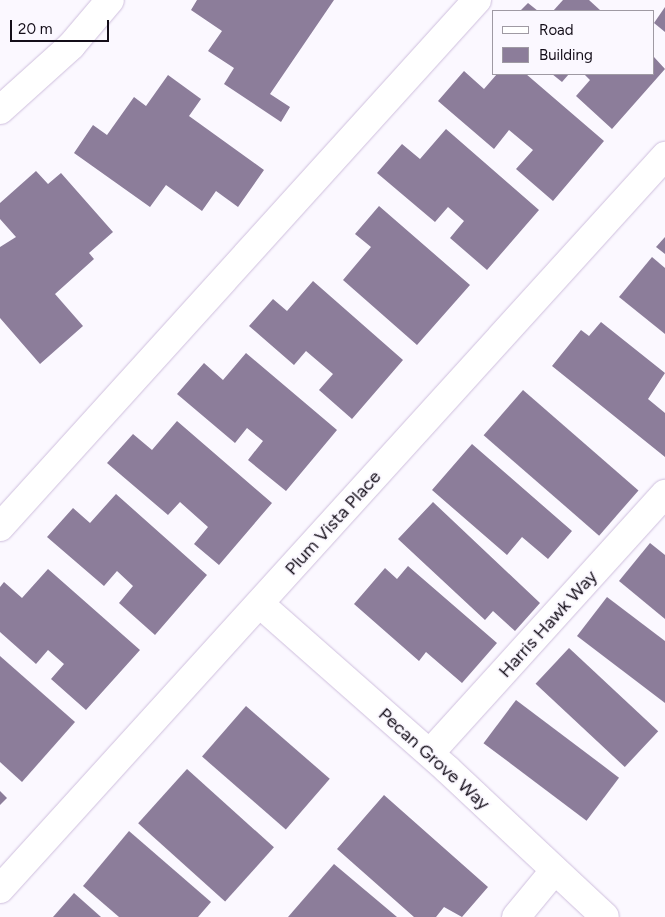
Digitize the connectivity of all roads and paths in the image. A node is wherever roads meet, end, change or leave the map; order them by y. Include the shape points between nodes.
1 (110, 0) edge
2 (477, 0) edge
3 (0, 110) edge
4 (665, 156) edge
5 (665, 494) edge
6 (0, 527) edge
7 (260, 604) junction
8 (430, 754) junction
9 (554, 871) junction
10 (0, 889) edge
11 (516, 917) edge
12 (605, 917) edge

1 - 3 street via 71,46
2 - 6 street
4 - 7 street, Plum Vista Place
5 - 8 street, Harris Hawk Way
7 - 8 street, Pecan Grove Way
7 - 10 street, Plum Vista Place
8 - 9 street, Pecan Grove Way
9 - 11 street
9 - 12 street, Pecan Grove Way

